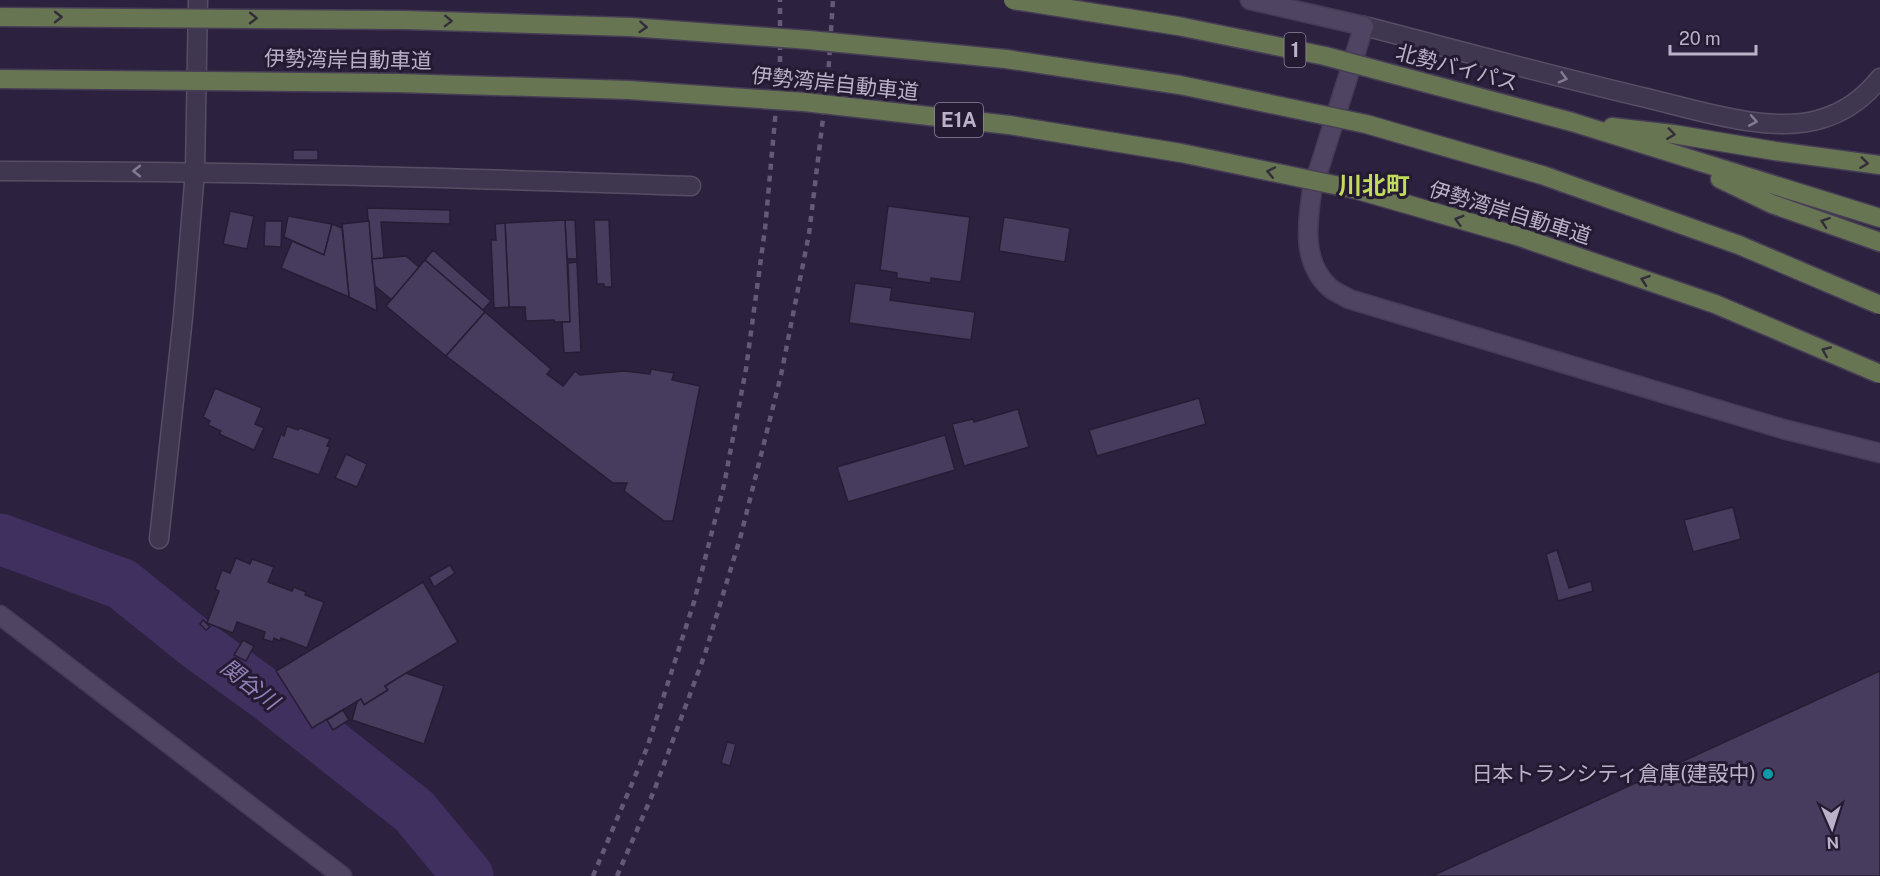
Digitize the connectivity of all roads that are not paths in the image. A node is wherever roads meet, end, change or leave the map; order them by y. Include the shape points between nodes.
1 (198, 0) edge
2 (1013, 0) edge
3 (1250, 0) edge
4 (0, 17) edge
5 (1364, 26) junction
6 (1880, 78) edge
7 (0, 79) edge
8 (1572, 122) junction
9 (1666, 153) junction
10 (1880, 165) edge
11 (0, 171) edge
12 (195, 171) junction
13 (691, 186) dead end
14 (1880, 219) edge
15 (1880, 242) edge
16 (1880, 305) edge
17 (1880, 374) edge
18 (1880, 453) edge
19 (159, 539) dead end
20 (0, 615) edge
21 (342, 876) edge

1 - 12 street
2 - 8 highway, 北勢バイパス / 1, bridge via 1178,26 1324,56
3 - 5 street
4 -> 16 highway, 伊勢湾岸自動車道, bridge via 405,20 630,27 1006,59 1180,85 1366,124 1542,175 1739,245
5 -> 6 street via 1589,85 1760,123 1821,119 1852,105
5 - 18 street via 1312,191 1308,217 1308,246 1315,269 1329,287 1350,299 1562,363 1783,429
17 -> 7 highway, 伊勢湾岸自動車道 / E1A, bridge via 1715,304 1517,236 1365,192 1181,153 1032,129 804,102 628,90
8 - 9 highway, 北勢バイパス / 1
8 -> 10 highway, 1
9 - 14 highway, 北勢バイパス / 1
15 -> 9 highway via 1772,204
12 -> 11 street
12 - 13 street
12 - 19 street
20 - 21 street

